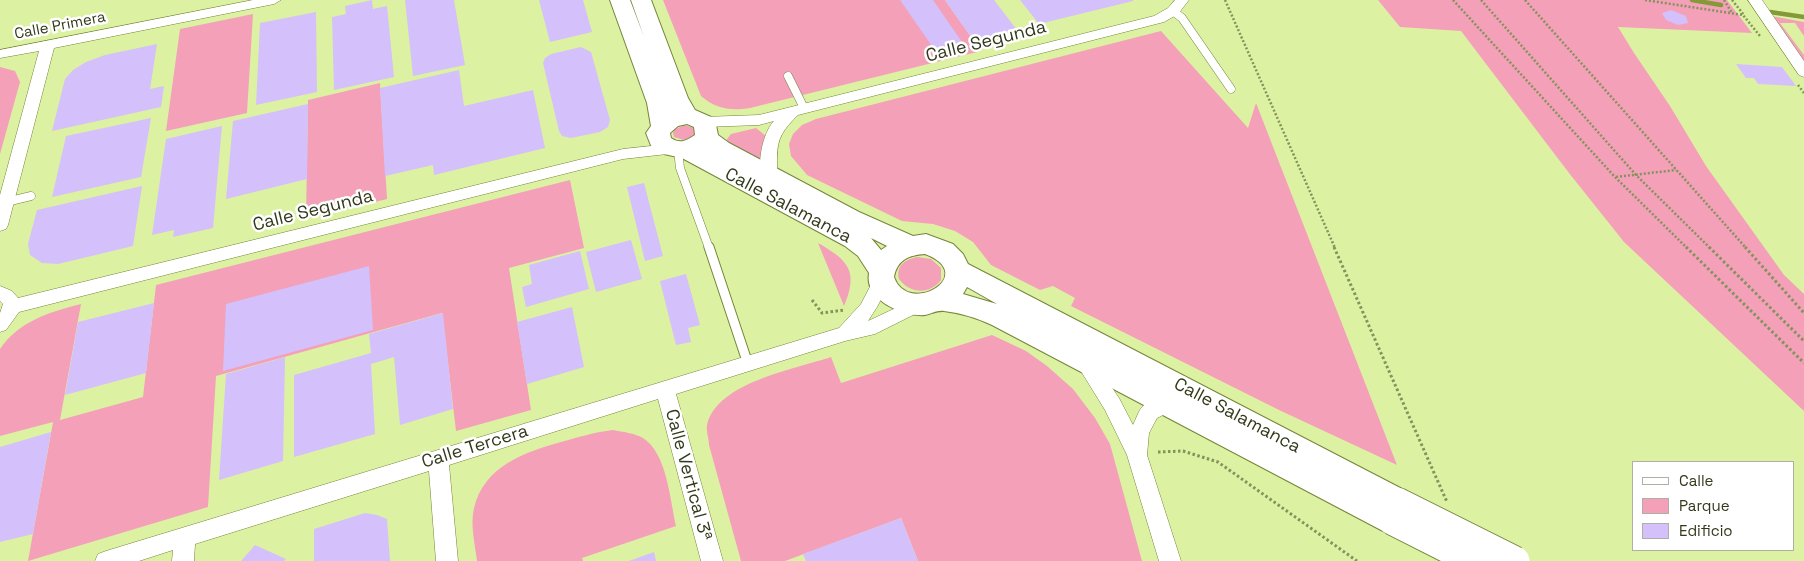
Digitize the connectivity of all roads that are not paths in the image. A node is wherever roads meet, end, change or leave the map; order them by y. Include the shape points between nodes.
1 (274, 0) edge
2 (620, 0) edge
3 (641, 0) edge
4 (1754, 0) edge
5 (1179, 4) edge
6 (48, 45) junction
7 (0, 54) edge
8 (1804, 72) edge
9 (788, 76) dead end
10 (1231, 89) dead end
11 (799, 109) junction
12 (681, 135) junction
13 (769, 174) junction
14 (31, 196) dead end
15 (6, 202) junction
16 (0, 225) edge
17 (910, 245) junction
18 (959, 271) junction
19 (882, 275) junction
20 (0, 293) edge
21 (930, 302) junction
22 (12, 307) junction
23 (0, 326) edge
24 (845, 334) junction
25 (1081, 358) junction
26 (748, 364) junction
27 (665, 389) junction
28 (1168, 403) junction
29 (1148, 453) junction
30 (438, 459) junction
31 (1394, 511) junction
32 (185, 536) junction
33 (106, 561) edge
34 (183, 561) edge
35 (447, 561) edge
36 (712, 561) edge
37 (1170, 561) edge
38 (1473, 561) edge
39 (1515, 561) edge

1 - 6 street, Calle Primera
2 - 12 main road via 658,103
3 - 12 main road, Calle Salamanca via 677,98
4 - 8 street
5 - 10 lane via 1182,18
5 - 11 street, Calle Segunda via 1159,19
6 - 7 street, Calle Primera
6 - 15 street
9 - 11 lane
11 - 12 street, Calle Segunda
11 - 13 street via 775,129 769,148
12 - 13 main road, Calle Salamanca via 721,149
12 - 19 main road, Calle Salamanca via 854,239 867,249
12 - 22 street, Calle Segunda via 623,154
12 - 26 lane via 680,168
13 - 17 main road, Calle Salamanca via 850,218
14 - 15 lane
15 - 16 street
17 - 18 main road via 926,244 942,249 953,258
17 - 19 main road via 893,252
18 - 21 main road via 953,290
18 - 31 main road, Calle Salamanca
19 - 21 main road via 891,294 899,299
19 - 24 street, Calle Tercera via 874,300
20 - 22 street via 11,300
21 - 24 street, Calle Tercera via 870,329
21 - 25 main road, Calle Salamanca via 980,308 1002,316
22 - 23 street
24 - 26 street, Calle Tercera
25 - 28 main road, Calle Salamanca
25 - 29 street
26 - 27 street, Calle Tercera
27 - 30 street, Calle Tercera
27 - 36 street, Calle Vertical 3ª
28 - 29 street via 1150,412 1139,432
28 - 31 main road, Calle Salamanca
29 - 37 street
30 - 32 street, Calle Tercera
30 - 35 street
31 - 38 main road, Calle Salamanca, bridge
31 - 39 main road, Calle Salamanca, bridge
32 - 33 street, Calle Tercera
32 - 34 street

